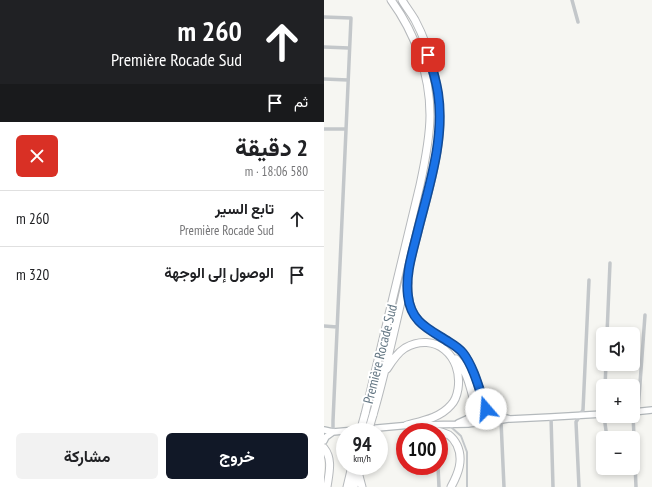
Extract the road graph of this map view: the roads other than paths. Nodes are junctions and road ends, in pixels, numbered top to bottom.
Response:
1 (391, 0) edge
2 (402, 0) edge
3 (572, 0) edge
4 (324, 17) edge
5 (578, 22) dead end
6 (324, 47) edge
7 (349, 48) junction
8 (324, 79) edge
9 (348, 80) junction
10 (324, 129) edge
11 (346, 129) junction
12 (610, 263) dead end
13 (409, 266) junction
14 (589, 280) dead end
15 (645, 315) dead end
16 (324, 326) edge
17 (337, 327) junction
18 (607, 327) edge
19 (451, 355) junction
20 (638, 379) edge
21 (379, 394) junction
22 (488, 410) junction
23 (652, 410) edge
24 (640, 411) edge
25 (478, 414) junction
26 (369, 415) junction
27 (596, 415) edge
28 (580, 416) junction
29 (551, 417) junction
30 (510, 419) junction
31 (501, 421) junction
32 (484, 422) junction
33 (365, 423) edge
34 (369, 423) edge
35 (415, 423) edge
36 (635, 423) edge
37 (448, 424) edge
38 (451, 424) junction
39 (396, 426) edge
40 (324, 430) edge
41 (333, 432) junction
42 (448, 435) edge
43 (325, 439) edge
44 (324, 448) edge
45 (352, 475) edge
46 (355, 475) edge
47 (358, 475) edge
48 (438, 475) edge
49 (327, 487) edge
50 (347, 487) edge
51 (354, 487) edge
52 (362, 487) edge
53 (439, 487) edge
54 (451, 487) edge
55 (467, 487) edge
56 (504, 487) edge
57 (553, 487) edge
58 (580, 487) edge
59 (636, 487) edge

1 - 26 highway, Première Rocade Sud
2 - 13 highway, Première Rocade Sud
3 - 5 street
4 - 7 street
6 - 7 street
7 - 9 street
8 - 9 street
9 - 11 street
10 - 11 street
11 - 17 street
12 - 18 street
13 - 21 highway, Première Rocade Sud
13 - 22 highway
14 - 28 street
15 - 20 street
16 - 17 street
17 - 41 street
19 - 21 highway
19 - 25 highway
19 - 35 highway
21 - 26 highway, Première Rocade Sud
22 - 25 main road
22 - 30 main road
22 - 32 main road
23 - 24 main road
25 - 32 main road
25 - 38 main road
26 - 33 highway, Première Rocade Sud, bridge
26 - 34 highway, Première Rocade Sud, bridge
27 - 28 main road
28 - 29 main road
28 - 58 street
29 - 30 main road
29 - 57 street
30 - 31 main road
31 - 32 main road
31 - 56 street
32 - 38 main road
36 - 59 street
37 - 38 main road
38 - 55 lane
39 - 41 main road
40 - 41 main road
40 - 43 main road
41 - 43 main road
42 - 54 highway
44 - 49 highway
45 - 50 highway
46 - 51 highway
47 - 52 highway
48 - 53 street

